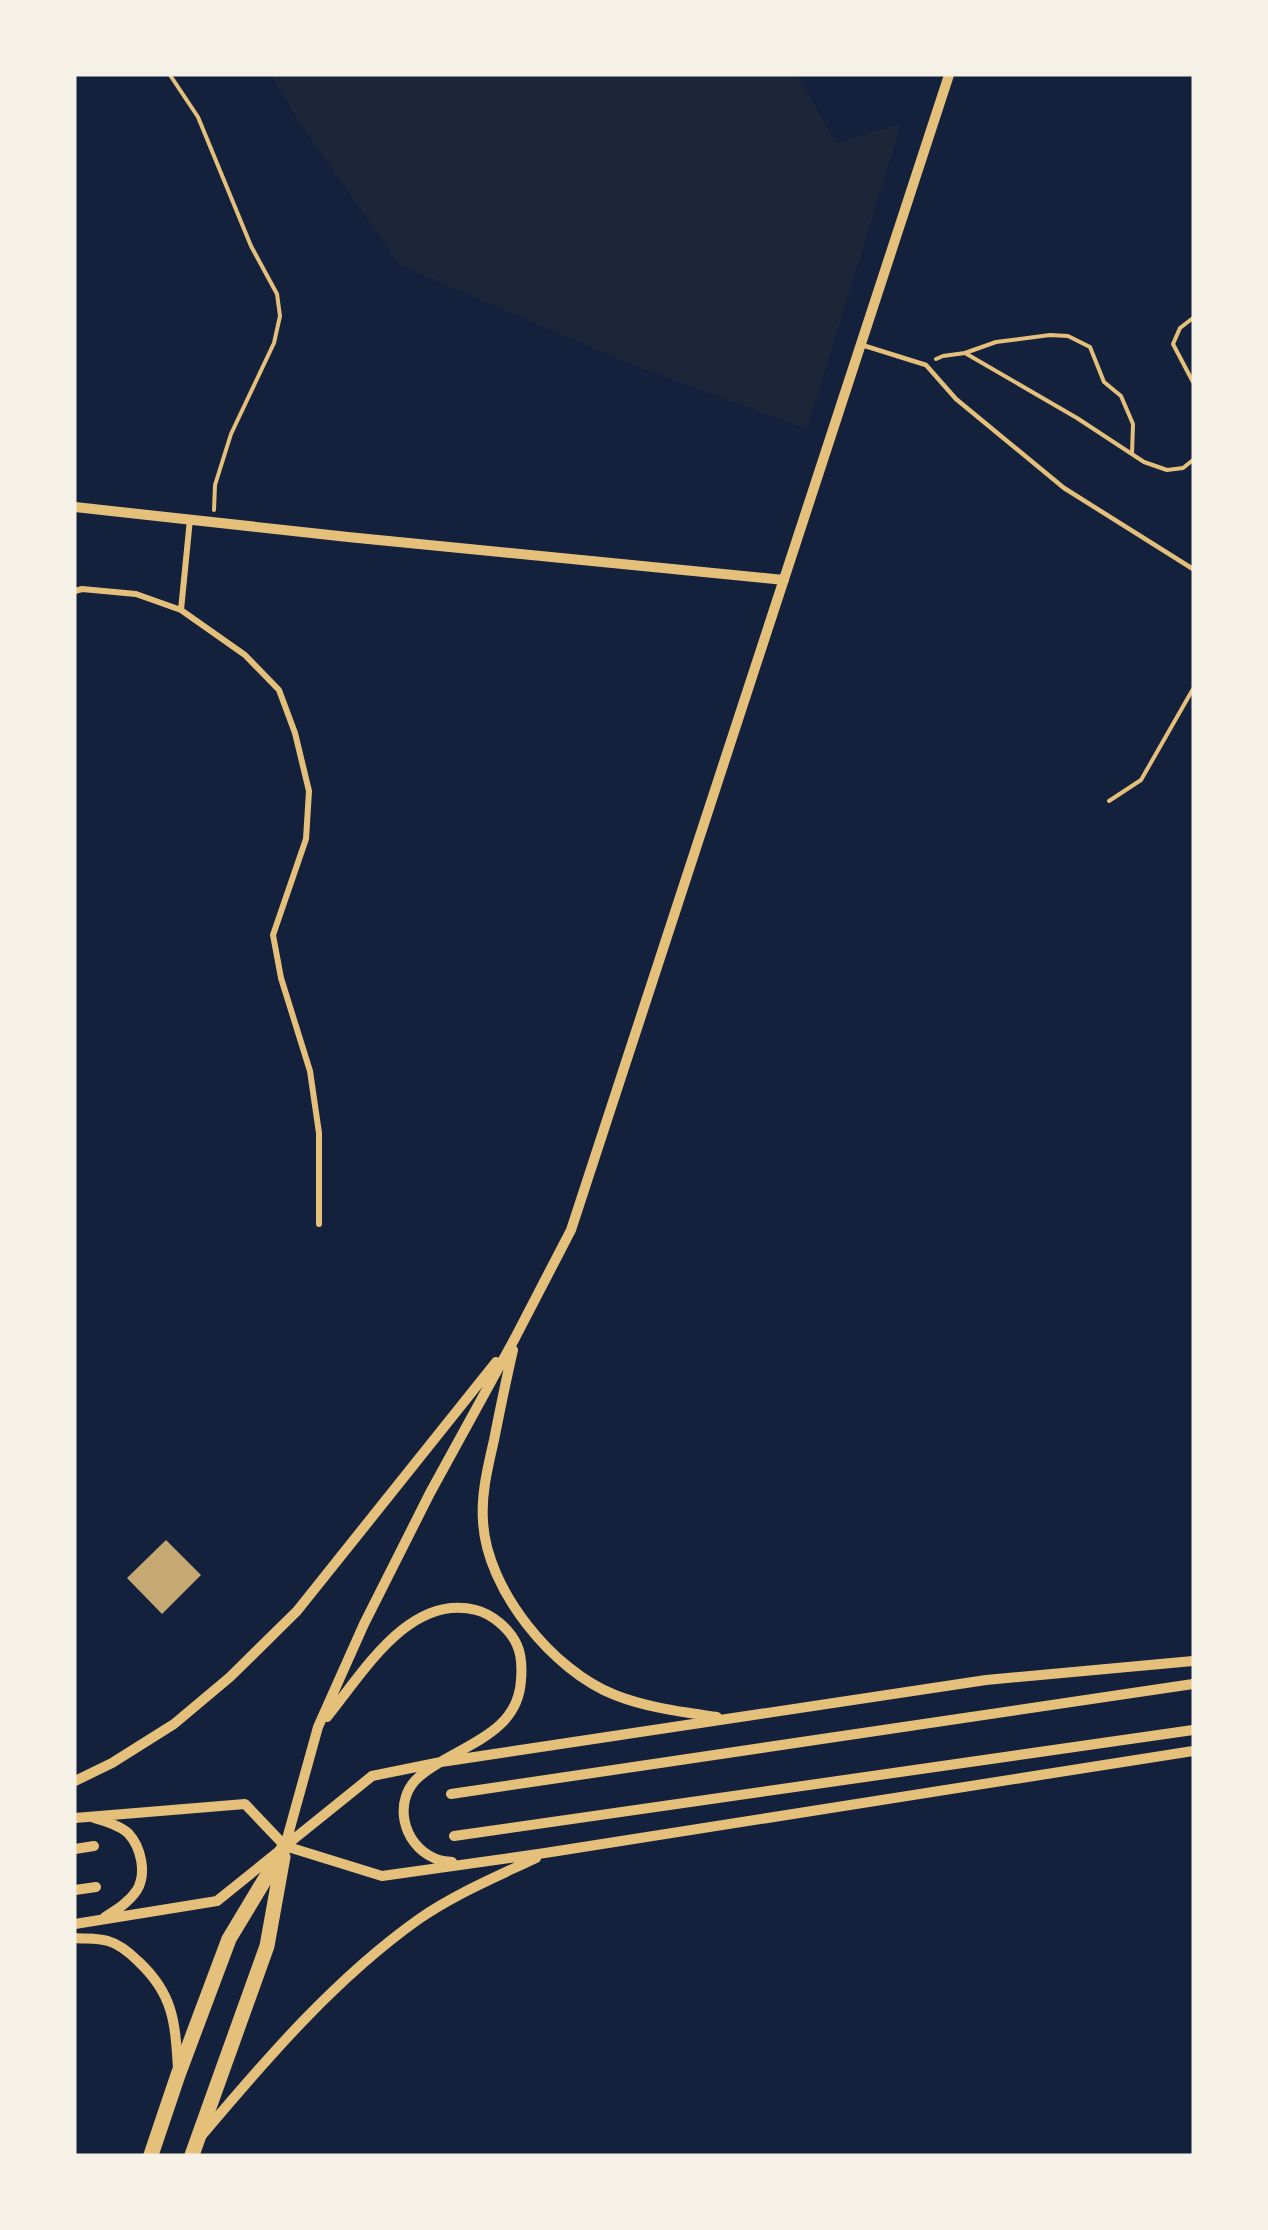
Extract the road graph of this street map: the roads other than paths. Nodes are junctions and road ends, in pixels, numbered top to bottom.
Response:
1 (949, 75) edge
2 (862, 345) junction
3 (75, 507) edge
4 (190, 519) junction
5 (1193, 569) edge
6 (784, 580) junction
7 (75, 591) edge
8 (181, 610) junction
9 (319, 1224) dead end
10 (515, 1338) junction
11 (1193, 1661) edge
12 (1193, 1684) edge
13 (729, 1719) junction
14 (318, 1727) junction
15 (1193, 1730) edge
16 (1193, 1751) edge
17 (441, 1762) junction
18 (75, 1781) edge
19 (451, 1794) dead end
20 (81, 1817) edge
21 (454, 1836) dead end
22 (94, 1846) dead end
23 (285, 1846) junction
24 (75, 1849) edge
25 (546, 1853) junction
26 (461, 1864) junction
27 (96, 1887) dead end
28 (75, 1890) edge
29 (100, 1920) junction
30 (75, 1924) edge
31 (75, 1938) edge
32 (178, 2075) junction
33 (194, 2148) edge
34 (150, 2155) edge

1 - 2 street
2 - 5 lane
2 - 6 street
3 - 4 street
4 - 6 street
4 - 8 street
6 - 10 street
7 - 8 street
8 - 9 street
10 - 13 street
10 - 14 street
10 - 18 street
11 - 13 street
12 - 19 street
13 - 17 street
14 - 17 street
14 - 23 street
15 - 21 street
16 - 25 street
17 - 23 street
17 - 26 street
20 - 23 street
20 - 29 street
22 - 24 street
23 - 26 street
23 - 29 street
23 - 32 main road
23 - 33 main road
25 - 26 street
25 - 33 street
27 - 28 street
29 - 30 street
31 - 32 street
32 - 34 main road

